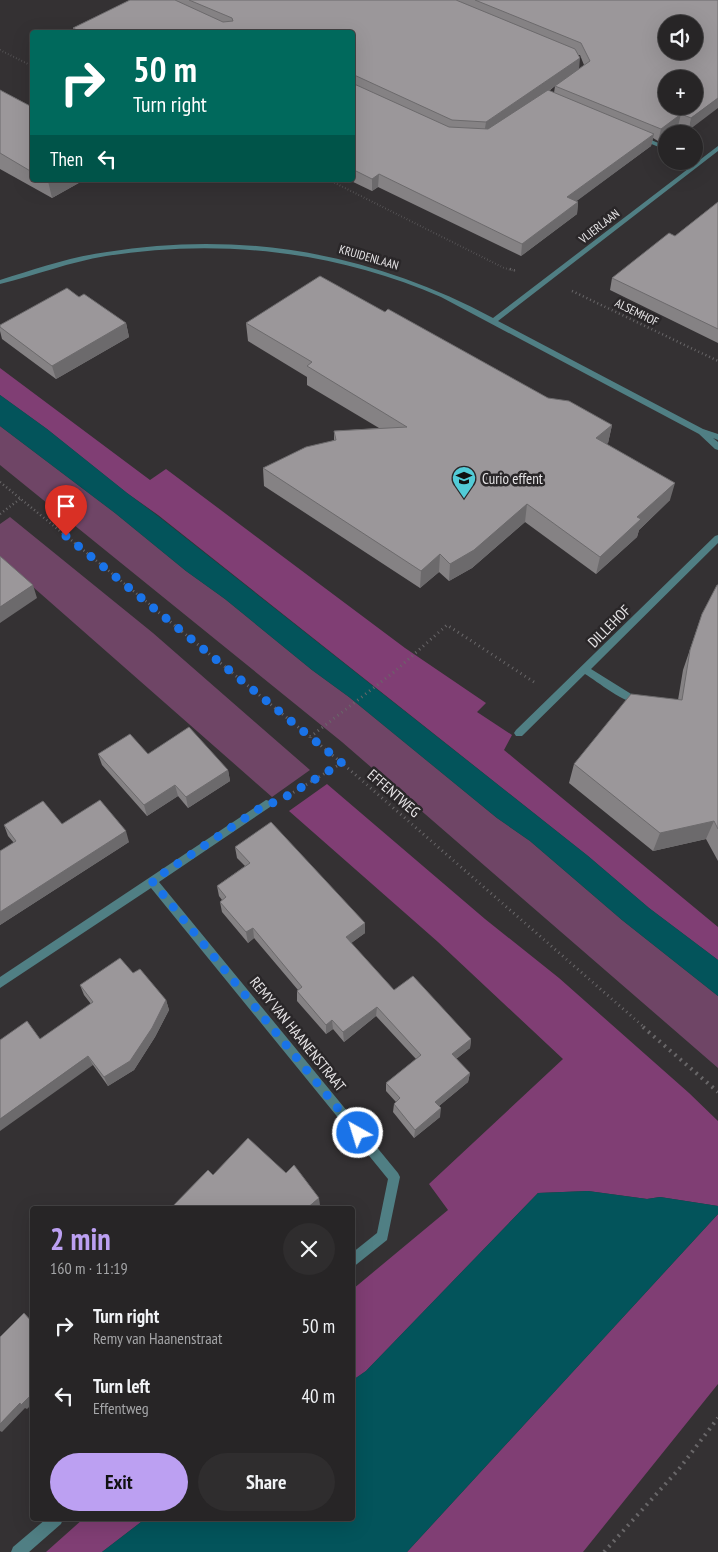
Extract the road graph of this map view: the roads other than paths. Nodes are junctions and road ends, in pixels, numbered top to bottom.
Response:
1 (632, 134) edge
2 (658, 145) edge
3 (718, 148) edge
4 (703, 157) edge
5 (686, 170) edge
6 (0, 282) edge
7 (493, 321) junction
8 (700, 431) junction
9 (718, 437) edge
10 (718, 447) edge
11 (718, 538) edge
12 (585, 670) junction
13 (652, 703) edge
14 (519, 733) dead end
15 (266, 804) road end
16 (152, 881) junction
17 (0, 983) edge
18 (355, 1259) edge
19 (54, 1521) edge
20 (18, 1552) edge

1 - 2 street
3 - 4 street, VLIERLAAN
5 - 7 street, VLIERLAAN
6 - 7 street, KRUIDENLAAN
7 - 8 street, KRUIDENLAAN
8 - 9 street, KRUIDENLAAN
8 - 10 street, KRUIDENLAAN
11 - 12 street, DILLEHOF
12 - 13 street
12 - 14 street, DILLEHOF
15 - 16 street
16 - 17 street
16 - 18 street, REMY VAN HAANENSTRAAT
19 - 20 street

